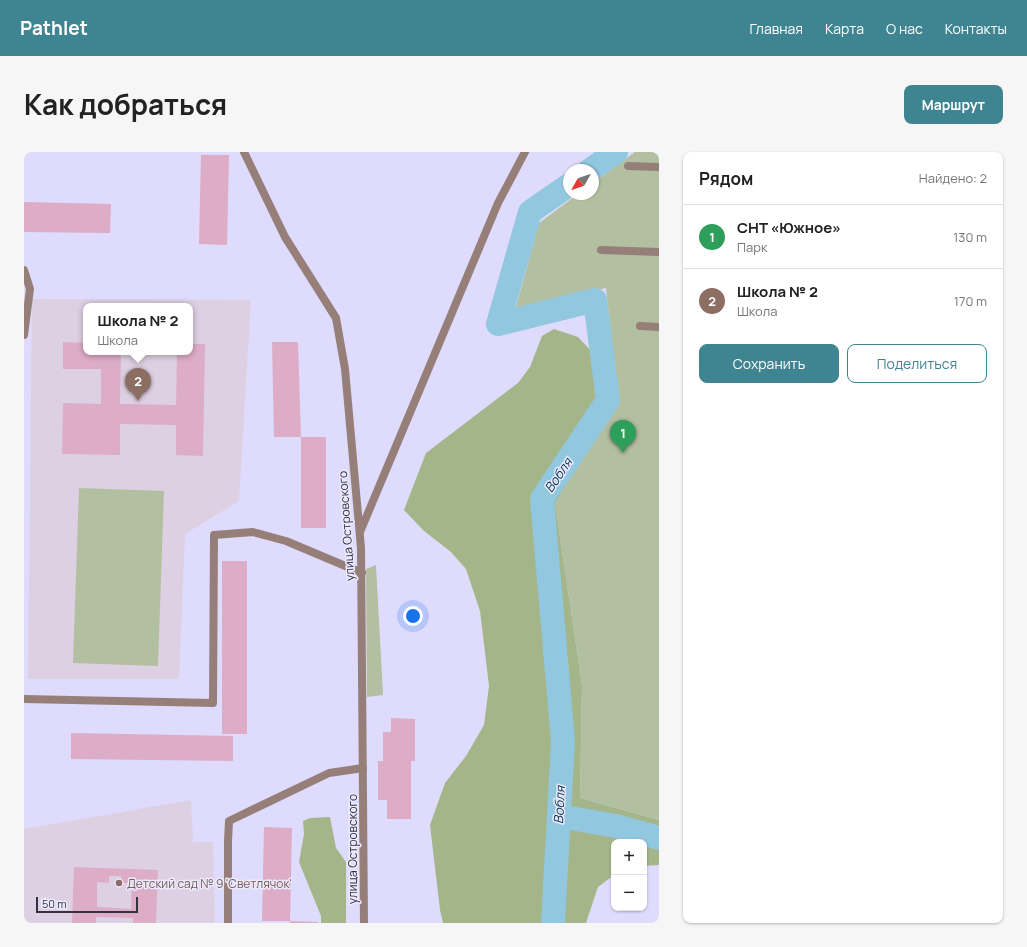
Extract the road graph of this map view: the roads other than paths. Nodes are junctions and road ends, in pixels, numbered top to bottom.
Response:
1 (244, 152) edge
2 (524, 152) edge
3 (628, 166) dead end
4 (659, 167) edge
5 (601, 250) dead end
6 (659, 252) edge
7 (24, 270) edge
8 (640, 326) dead end
9 (659, 327) edge
10 (24, 335) edge
11 (360, 532) junction
12 (362, 573) junction
13 (24, 699) edge
14 (363, 768) junction
15 (228, 923) edge
16 (364, 923) edge

1 - 11 street, улица Островского
2 - 11 street
3 - 4 street
5 - 6 street
7 - 10 street
8 - 9 street
11 - 12 street, улица Островского
12 - 13 street
12 - 14 street, улица Островского
14 - 15 street
14 - 16 street, улица Островского

